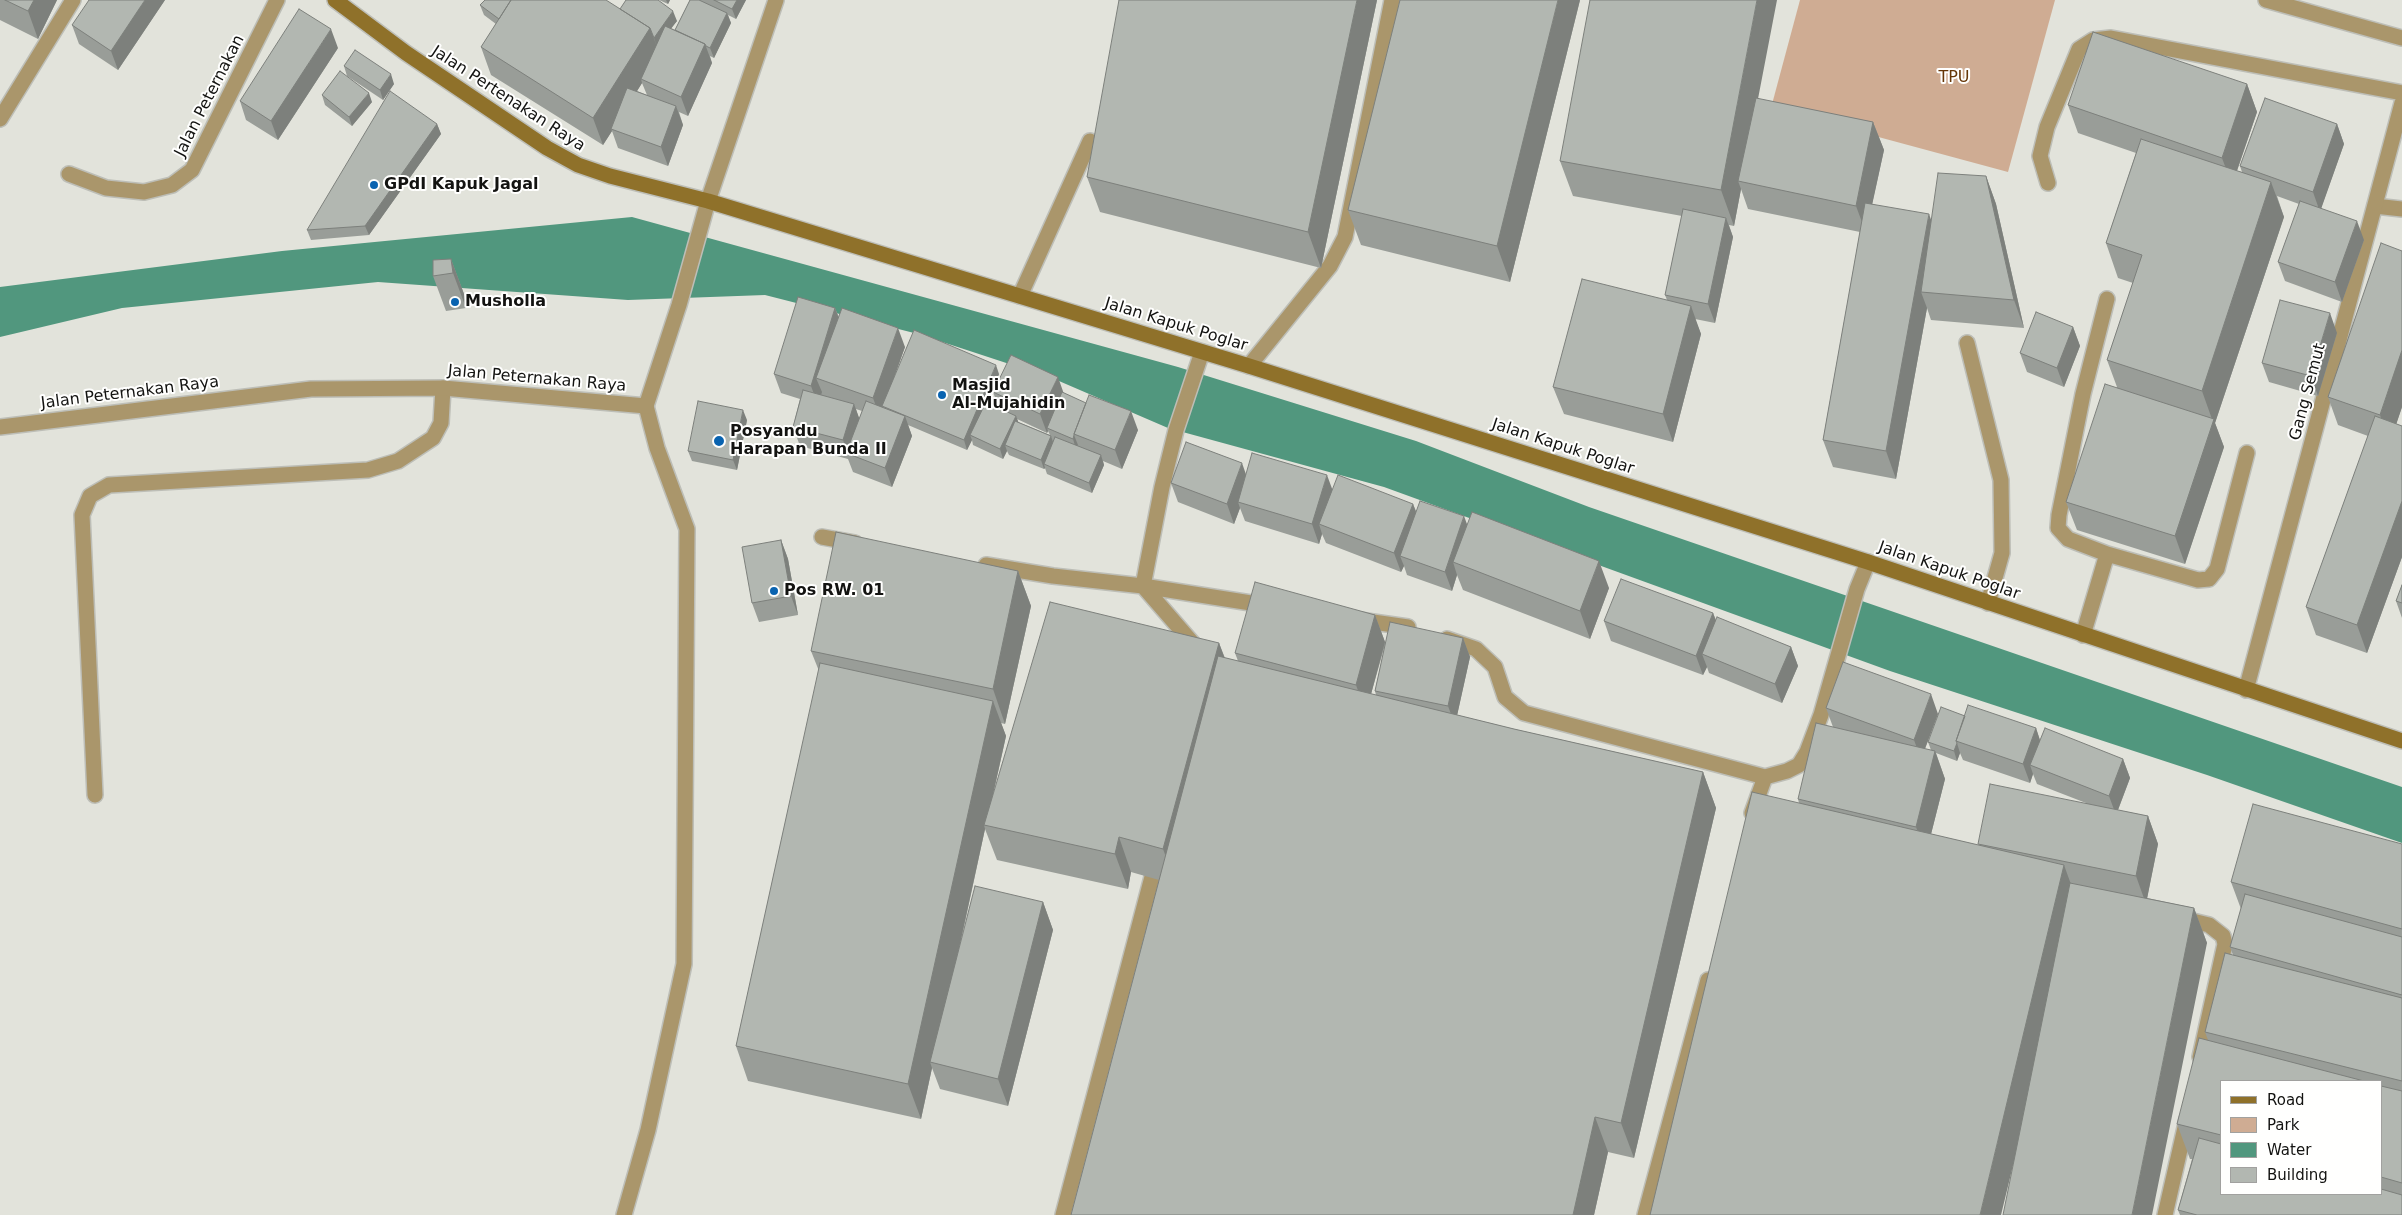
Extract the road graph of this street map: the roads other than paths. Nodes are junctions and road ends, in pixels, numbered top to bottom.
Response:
1 (73, 0) edge
2 (277, 0) edge
3 (335, 0) edge
4 (776, 0) edge
5 (1392, 0) edge
6 (2266, 0) edge
7 (2402, 38) edge
8 (2402, 93) edge
9 (2402, 103) edge
10 (0, 119) edge
11 (1090, 141) dead end
12 (69, 174) dead end
13 (2048, 183) dead end
14 (708, 201) junction
15 (2375, 206) junction
16 (2402, 209) edge
17 (1020, 296) junction
18 (2107, 299) dead end
19 (1968, 343) dead end
20 (1202, 352) junction
21 (1249, 366) junction
22 (443, 388) junction
23 (646, 406) junction
24 (0, 427) edge
25 (2247, 453) dead end
26 (822, 537) dead end
27 (870, 546) edge
28 (2107, 554) junction
29 (1868, 562) junction
30 (976, 563) edge
31 (1144, 586) junction
32 (1988, 602) junction
33 (1280, 607) edge
34 (1349, 618) edge
35 (2083, 635) junction
36 (1199, 670) edge
37 (2246, 690) junction
38 (2402, 741) edge
39 (1765, 777) junction
40 (95, 795) dead end
41 (1752, 826) edge
42 (1152, 877) edge
43 (2162, 914) edge
44 (1711, 965) edge
45 (2198, 1069) edge
46 (2189, 1108) edge
47 (624, 1215) edge
48 (1063, 1215) edge
49 (1645, 1215) edge
50 (2165, 1215) edge

1 - 10 street
2 - 12 street, Jalan Peternakan
3 - 14 street, Jalan Pertenakan Raya
4 - 14 street, Jalan Peternakan Raya
5 - 21 street
6 - 7 street
8 - 13 street
9 - 15 street, Gang Semut
11 - 17 street
14 - 17 street, Jalan Kapuk Poglar
14 - 23 street, Jalan Peternakan Raya
15 - 16 street
15 - 37 street, Gang Semut
17 - 20 street, Jalan Kapuk Poglar
18 - 28 street
19 - 32 street
20 - 21 street, Jalan Kapuk Poglar
20 - 31 street
21 - 29 street, Jalan Kapuk Poglar
22 - 23 street, Jalan Peternakan Raya
22 - 24 street, Jalan Peternakan Raya
22 - 40 street
23 - 47 street
25 - 28 street
26 - 27 street
28 - 35 street
29 - 32 street, Jalan Kapuk Poglar
29 - 39 street
30 - 31 street
31 - 33 street
31 - 36 street
32 - 35 street, Jalan Kapuk Poglar
34 - 39 street
35 - 37 street, Jalan Kapuk Poglar
37 - 38 street, Jalan Kapuk Poglar
39 - 41 street
42 - 48 street
43 - 45 street
44 - 49 street
46 - 50 street

